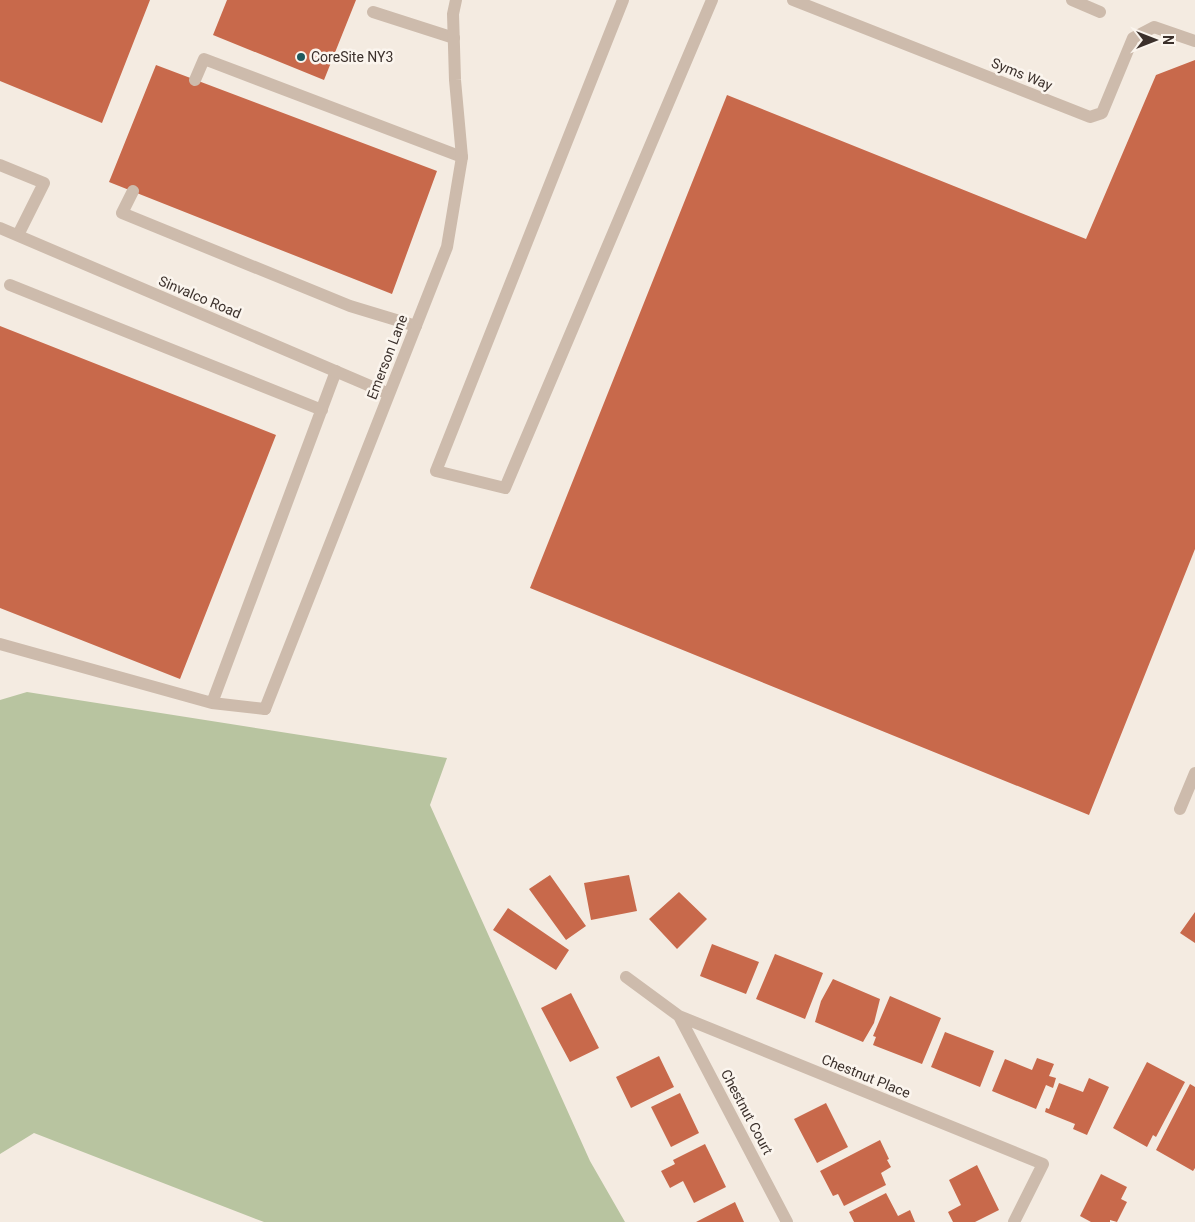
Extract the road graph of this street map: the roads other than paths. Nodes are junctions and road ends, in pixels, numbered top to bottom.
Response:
1 (456, 0) edge
2 (623, 0) edge
3 (712, 0) edge
4 (793, 0) edge
5 (1072, 0) edge
6 (373, 12) dead end
7 (1100, 12) dead end
8 (454, 38) junction
9 (1195, 42) edge
10 (195, 80) dead end
11 (462, 157) junction
12 (0, 165) edge
13 (133, 192) dead end
14 (0, 228) edge
15 (18, 235) junction
16 (10, 285) dead end
17 (416, 326) junction
18 (336, 371) junction
19 (389, 394) junction
20 (322, 410) junction
21 (0, 644) edge
22 (212, 704) junction
23 (1195, 773) edge
24 (1180, 809) dead end
25 (626, 977) dead end
26 (679, 1016) junction
27 (787, 1222) edge
28 (1014, 1222) edge

1 - 8 street, Emerson Lane
2 - 3 street
4 - 9 street, Syms Way
5 - 7 street
6 - 8 street
8 - 11 street, Emerson Lane
10 - 11 street
11 - 17 street, Emerson Lane
12 - 15 street
13 - 17 street
14 - 15 street, Sinvalco Road
15 - 18 street, Sinvalco Road
16 - 20 street
17 - 19 street, Emerson Lane
18 - 19 street, Sinvalco Road
18 - 20 street
19 - 22 street, Emerson Lane
20 - 22 street
21 - 22 street
23 - 24 street
25 - 26 street, Chestnut Place
26 - 27 street, Chestnut Court
26 - 28 street, Chestnut Place

